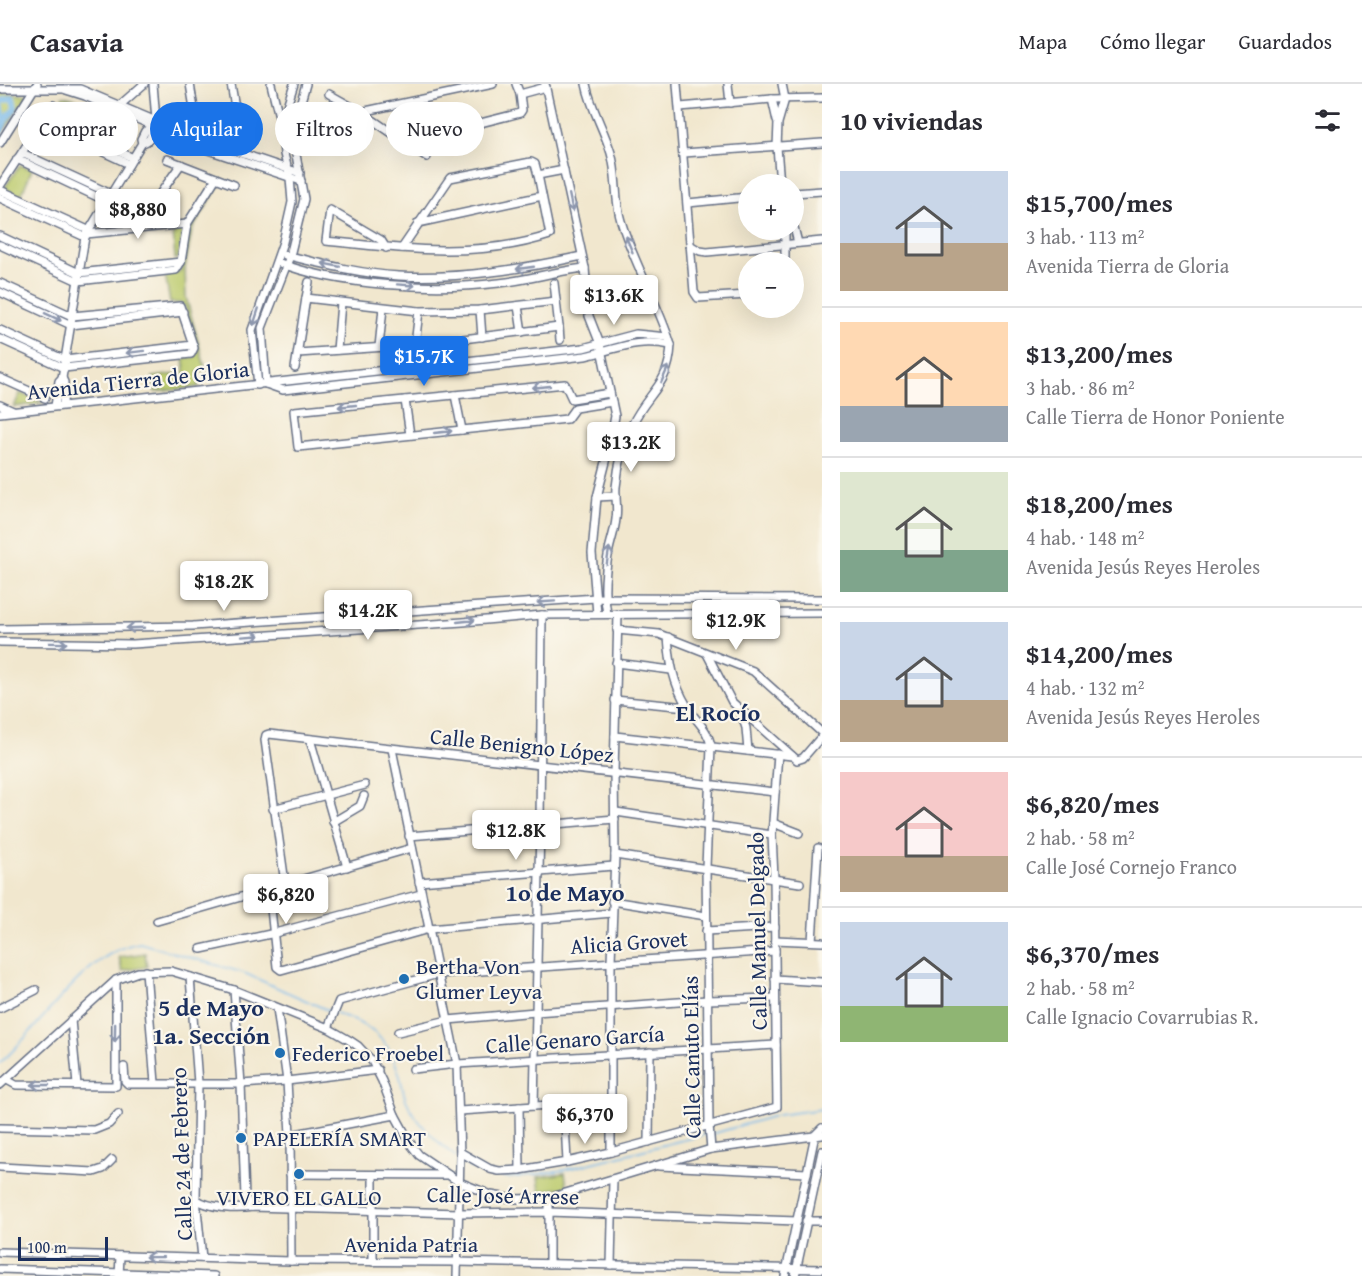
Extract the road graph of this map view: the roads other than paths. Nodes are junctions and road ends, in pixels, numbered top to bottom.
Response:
1 (144, 84) edge
2 (153, 84) edge
3 (190, 84) edge
4 (231, 84) edge
5 (271, 84) edge
6 (294, 84) edge
7 (306, 84) edge
8 (493, 84) edge
9 (516, 84) edge
10 (586, 84) edge
11 (677, 84) edge
12 (728, 84) edge
13 (782, 84) edge
14 (36, 86) edge
15 (546, 86) edge
16 (0, 89) edge
17 (84, 90) edge
18 (329, 94) dead end
19 (520, 94) junction
20 (822, 98) edge
21 (772, 99) junction
22 (785, 99) junction
23 (113, 102) edge
24 (123, 102) edge
25 (155, 102) edge
26 (193, 102) edge
27 (234, 102) edge
28 (275, 102) edge
29 (288, 102) edge
30 (343, 102) edge
31 (730, 103) junction
32 (680, 107) junction
33 (374, 109) edge
34 (484, 122) edge
35 (150, 123) edge
36 (778, 123) junction
37 (150, 138) edge
38 (0, 143) edge
39 (822, 143) edge
40 (777, 147) junction
41 (684, 153) junction
42 (20, 156) joint
43 (120, 156) edge
44 (228, 156) edge
45 (248, 156) edge
46 (284, 156) edge
47 (167, 159) dead end
48 (131, 161) junction
49 (181, 165) junction
50 (564, 170) junction
51 (289, 174) junction
52 (779, 174) edge
53 (538, 175) junction
54 (301, 177) junction
55 (216, 178) junction
56 (234, 185) dead end
57 (0, 188) edge
58 (822, 191) edge
59 (804, 192) edge
60 (542, 196) junction
61 (109, 197) junction
62 (0, 198) edge
63 (738, 198) edge
64 (688, 203) junction
65 (187, 224) junction
66 (418, 224) junction
67 (136, 228) junction
68 (86, 234) junction
69 (0, 237) edge
70 (785, 240) edge
71 (797, 240) edge
72 (822, 241) edge
73 (798, 243) junction
74 (785, 244) junction
75 (0, 245) edge
76 (690, 245) junction
77 (386, 248) junction
78 (402, 248) junction
79 (785, 252) edge
80 (279, 254) junction
81 (290, 256) junction
82 (582, 256) junction
83 (181, 262) junction
84 (277, 262) junction
85 (286, 266) junction
86 (585, 268) junction
87 (79, 277) junction
88 (309, 282) dead end
89 (0, 283) edge
90 (554, 283) dead end
91 (0, 292) edge
92 (738, 296) edge
93 (306, 298) junction
94 (556, 301) junction
95 (341, 303) junction
96 (519, 306) junction
97 (383, 308) junction
98 (182, 309) junction
99 (480, 310) junction
100 (419, 311) junction
101 (72, 316) junction
102 (71, 325) junction
103 (559, 327) junction
104 (0, 330) edge
105 (522, 332) junction
106 (482, 337) junction
107 (668, 337) junction
108 (0, 339) edge
109 (560, 340) dead end
110 (437, 342) junction
111 (426, 343) junction
112 (600, 344) junction
113 (194, 345) junction
114 (415, 345) junction
115 (671, 345) junction
116 (379, 347) junction
117 (337, 350) junction
118 (602, 352) junction
119 (298, 353) junction
120 (64, 364) junction
121 (440, 365) junction
122 (428, 366) junction
123 (295, 368) dead end
124 (0, 378) edge
125 (266, 384) junction
126 (258, 385) junction
127 (610, 393) junction
128 (455, 395) junction
129 (45, 398) dead end
130 (405, 400) junction
131 (612, 402) junction
132 (0, 405) edge
133 (59, 406) junction
134 (13, 411) junction
135 (0, 413) edge
136 (462, 430) junction
137 (410, 435) junction
138 (616, 496) junction
139 (597, 497) junction
140 (600, 599) junction
141 (822, 599) edge
142 (822, 613) edge
143 (597, 614) junction
144 (607, 614) junction
145 (618, 614) junction
146 (542, 615) junction
147 (193, 626) junction
148 (0, 629) edge
149 (617, 630) junction
150 (668, 637) junction
151 (193, 640) junction
152 (0, 642) edge
153 (707, 654) junction
154 (616, 663) junction
155 (671, 670) junction
156 (615, 700) junction
157 (687, 707) junction
158 (740, 710) junction
159 (822, 734) edge
160 (615, 736) junction
161 (309, 740) junction
162 (711, 747) junction
163 (392, 749) junction
164 (748, 751) junction
165 (778, 754) junction
166 (792, 756) junction
167 (541, 765) junction
168 (614, 773) junction
169 (708, 783) junction
170 (365, 785) dead end
171 (775, 792) junction
172 (325, 796) junction
173 (364, 796) dead end
174 (273, 809) junction
175 (615, 815) junction
176 (333, 822) junction
177 (773, 823) junction
178 (540, 825) junction
179 (707, 825) junction
180 (798, 833) dead end
181 (772, 835) junction
182 (409, 836) junction
183 (412, 848) junction
184 (819, 848) dead end
185 (615, 855) junction
186 (614, 866) junction
187 (347, 867) junction
188 (706, 867) junction
189 (539, 872) junction
190 (774, 878) junction
191 (419, 882) junction
192 (285, 883) junction
193 (800, 883) dead end
194 (819, 886) edge
195 (269, 889) junction
196 (422, 894) junction
197 (612, 901) junction
198 (612, 913) junction
199 (706, 916) junction
200 (537, 920) junction
201 (157, 921) dead end
202 (775, 927) junction
203 (429, 929) junction
204 (706, 931) junction
205 (275, 933) junction
206 (775, 940) junction
207 (812, 941) junction
208 (822, 942) edge
209 (201, 949) dead end
210 (775, 951) junction
211 (706, 955) junction
212 (611, 961) junction
213 (536, 966) junction
214 (146, 971) junction
215 (438, 974) junction
216 (190, 977) junction
217 (775, 979) junction
218 (116, 980) junction
219 (822, 982) edge
220 (36, 990) dead end
221 (234, 990) junction
222 (776, 998) junction
223 (707, 1000) junction
224 (610, 1007) junction
225 (0, 1008) edge
226 (277, 1008) junction
227 (535, 1012) junction
228 (71, 1020) junction
229 (448, 1020) junction
230 (329, 1025) junction
231 (398, 1032) dead end
232 (776, 1045) junction
233 (709, 1048) junction
234 (650, 1052) junction
235 (610, 1054) junction
236 (534, 1059) junction
237 (457, 1064) junction
238 (124, 1067) dead end
239 (413, 1069) dead end
240 (378, 1070) junction
241 (4, 1080) edge
242 (287, 1081) junction
243 (155, 1083) junction
244 (198, 1083) junction
245 (240, 1084) junction
246 (0, 1085) edge
247 (77, 1085) junction
248 (610, 1101) junction
249 (564, 1104) junction
250 (534, 1106) junction
251 (519, 1107) junction
252 (459, 1111) junction
253 (118, 1114) dead end
254 (394, 1115) junction
255 (710, 1126) junction
256 (0, 1128) edge
257 (822, 1128) edge
258 (290, 1135) junction
259 (819, 1135) edge
260 (649, 1142) junction
261 (711, 1146) junction
262 (822, 1151) edge
263 (611, 1152) junction
264 (460, 1154) junction
265 (112, 1160) dead end
266 (567, 1162) junction
267 (654, 1166) junction
268 (0, 1167) edge
269 (520, 1170) junction
270 (807, 1173) junction
271 (819, 1173) edge
272 (290, 1174) junction
273 (373, 1175) junction
274 (448, 1175) junction
275 (459, 1179) junction
276 (613, 1179) junction
277 (196, 1198) junction
278 (245, 1198) junction
279 (549, 1198) junction
280 (209, 1206) junction
281 (238, 1207) junction
282 (252, 1207) junction
283 (291, 1209) junction
284 (374, 1211) junction
285 (549, 1212) junction
286 (459, 1213) junction
287 (611, 1215) junction
288 (197, 1216) junction
289 (797, 1221) junction
290 (806, 1221) junction
291 (822, 1221) edge
292 (0, 1252) edge
293 (120, 1256) junction
294 (202, 1258) junction
295 (291, 1261) junction
296 (374, 1262) junction
297 (457, 1262) junction
298 (549, 1264) junction
299 (611, 1265) junction
300 (822, 1269) edge
301 (1, 1271) edge
302 (786, 1272) edge
303 (795, 1272) edge
304 (54, 1273) edge
305 (104, 1274) edge
306 (119, 1274) edge
307 (205, 1276) edge
308 (214, 1276) edge
309 (457, 1276) edge

1 - 24 street
2 - 25 street
3 - 26 street
4 - 27 street
5 - 28 street
6 - 29 street
7 - 54 street
8 - 33 street
9 - 19 street
107 -> 10 street
11 - 32 street
12 - 31 street
13 - 22 street
14 - 16 street
14 - 17 street
14 - 38 street
15 - 19 street
15 - 50 street
17 - 23 street
17 - 35 street
18 - 30 street
19 - 34 street
20 - 22 street
21 - 22 street
21 - 31 street
21 - 36 street
22 - 36 street
31 - 32 street
32 - 41 street
36 - 40 street
37 - 48 street
39 - 40 street
40 - 41 street
40 - 52 street
41 - 64 street
42 - 57 street
42 - 61 street
43 - 48 street
44 - 51 street
45 - 51 street
46 - 51 street
47 - 49 street
48 - 61 street
49 - 55 street
49 - 67 street
50 - 53 street
50 -> 82 street
51 - 54 street
51 - 80 street
53 - 60 street
53 - 66 street
54 - 81 street
55 - 56 street
55 - 65 street
57 - 68 street
58 - 59 street
60 - 66 street
60 - 78 street
61 - 68 street
62 - 68 street
63 - 64 street
64 - 76 street
65 - 67 street
65 - 83 street
66 - 78 street
67 - 68 street
68 - 87 street
69 - 87 street
70 - 74 street
71 - 73 street
72 - 73 street
73 - 74 street
74 - 76 street
74 - 79 street
75 - 87 street
76 - 92 street
77 - 77 street
77 - 78 street
80 - 81 street
80 - 84 street
82 -> 81 street
81 - 85 street
82 - 86 street
83 - 87 street
83 - 87 street
84 - 85 street
84 -> 126 street
85 -> 86 street
85 - 125 street
86 - 112 street
87 - 101 street
88 - 93 street
89 - 101 street
90 - 94 street
91 -> 102 street
93 - 95 street
93 - 119 street
94 - 96 street
94 - 103 street
95 - 97 street
95 - 117 street
96 - 99 street
96 - 105 street
97 - 100 street
97 - 116 street
98 - 101 street
98 - 102 street
98 - 113 street
99 - 100 street
99 - 106 street
100 - 114 street
101 - 102 street
102 - 120 street
103 - 105 street
103 - 109 street
104 - 120 street
105 - 106 street
106 - 110 street
107 - 112 street, Avenida Tierra de Gloria
107 - 115 street
108 - 120 street
110 - 111 street
110 - 121 street
111 - 114 street
111 - 122 street
112 - 118 street
112 - 121 street, Avenida Tierra de Gloria
113 -> 120 street
113 - 120 street
114 - 116 street
115 - 118 street, Avenida Tierra de Gloria
138 -> 115 street
116 - 117 street
117 - 119 street
118 - 125 street, Avenida Tierra de Gloria
118 - 127 street
119 - 123 street
120 - 133 street
121 - 122 street, Avenida Tierra de Gloria
122 - 125 street, Avenida Tierra de Gloria
124 - 129 street
125 - 126 street, Avenida Tierra de Gloria
126 - 133 street, Avenida Tierra de Gloria
127 -> 128 street
127 - 131 street
128 - 130 street
128 - 136 street
130 - 137 street
130 -> 137 street
131 - 136 street
131 - 139 street
132 - 134 street
133 - 134 street, Avenida Tierra de Gloria
134 - 135 street, Avenida Tierra de Gloria
137 -> 136 street
138 - 139 street
140 -> 138 street
139 - 140 street
140 - 141 street
140 - 143 street
140 - 144 street
140 -> 147 street
142 - 145 street
143 - 144 street
143 - 146 street
144 - 145 street
145 - 149 street
151 -> 146 street
146 - 167 street
147 -> 148 street
147 - 151 street
149 - 150 street
149 - 154 street
150 - 153 street
150 - 155 street
152 -> 151 street
153 - 158 street
153 - 159 street
154 - 155 street
154 - 156 street
155 - 157 street
156 - 157 street
156 - 160 street
157 - 162 street
158 - 164 street
158 - 166 street
159 - 166 street
160 - 162 street
160 - 168 street
161 - 163 street, Calle Benigno López
161 - 172 street
161 - 174 street, Calle Benigno López
162 - 164 street
162 - 169 street, Calle Canuto Elías
163 - 167 street, Calle Benigno López
163 - 182 street
164 - 165 street
165 - 166 street
165 - 171 street, Calle Manuel Delgado
167 - 168 street, Calle Benigno López
167 - 178 street
168 - 169 street, Calle Benigno López
168 - 175 street
169 - 171 street, Calle Benigno López
169 - 179 street, Calle Canuto Elías
170 - 172 street
171 - 177 street, Calle Manuel Delgado
172 - 174 street
172 - 176 street
173 - 176 street
174 - 192 street
175 - 178 street
175 - 179 street
175 - 185 street
176 - 187 street
177 - 180 street
177 - 181 street, Calle Manuel Delgado
178 - 182 street
178 - 189 street
179 - 181 street
179 - 188 street, Calle Canuto Elías
181 - 190 street, Calle Manuel Delgado
182 - 183 street
183 - 187 street
183 - 191 street
184 - 194 street
185 - 186 street
185 - 188 street
186 - 189 street
186 - 197 street
187 - 192 street
188 - 190 street
188 - 199 street, Calle Canuto Elías
189 - 191 street
189 - 200 street
190 - 193 street
190 - 202 street, Calle Manuel Delgado
191 - 196 street
192 - 195 street
194 - 207 street
195 - 201 street
195 - 205 street
196 - 203 street
196 - 205 street
197 - 198 street
197 - 199 street
198 - 200 street
198 - 212 street
199 - 204 street, Calle Canuto Elías
200 - 203 street
200 - 213 street
202 - 204 street
202 - 206 street, Calle Manuel Delgado
203 - 205 street
203 - 215 street
204 - 211 street, Calle Canuto Elías
205 - 209 street
206 - 207 street
206 - 210 street, Calle Manuel Delgado
207 - 208 street
210 - 211 street, Alicia Grovet
210 - 217 street, Calle Manuel Delgado
211 - 212 street, Alicia Grovet
211 - 223 street, Calle Canuto Elías
212 - 213 street, Alicia Grovet
212 - 224 street
213 - 215 street, Alicia Grovet
213 - 227 street
214 - 216 street
214 - 218 street
214 - 243 street
215 - 229 street
215 - 230 street, Alicia Grovet
216 - 221 street
216 - 244 street, Calle 24 de Febrero
217 - 219 street
217 - 222 street, Calle Manuel Delgado
218 - 228 street
218 -> 247 street
220 - 225 street
221 - 226 street
221 - 245 street
222 - 223 street
222 - 232 street, Calle Manuel Delgado
223 - 224 street
223 - 233 street, Calle Canuto Elías
224 - 227 street
224 - 235 street
226 - 230 street
226 - 242 street
227 - 229 street
227 - 236 street
228 - 241 street
228 - 247 street
229 - 231 street
229 - 237 street
230 - 240 street
232 - 233 street, Calle Genaro García
232 - 255 street, Calle Manuel Delgado
233 - 234 street, Calle Genaro García
233 - 255 street, Calle Canuto Elías
234 - 235 street, Calle Genaro García
234 - 260 street
235 - 236 street, Calle Genaro García
235 - 248 street
236 - 237 street, Calle Genaro García
236 - 250 street
237 - 239 street, Calle Genaro García
237 - 252 street
238 - 243 street
240 - 242 street
240 - 254 street
241 - 246 street
247 -> 241 street
242 - 245 street
242 - 258 street
243 - 244 street
244 - 245 street
244 - 277 street, Calle 24 de Febrero
245 - 278 street
248 - 249 street
248 - 263 street
249 - 250 street
249 - 266 street
250 - 251 street
251 - 252 street
251 - 269 street
252 - 264 street
253 - 256 street
254 - 258 street
254 - 274 street
255 - 260 street
255 - 261 street, Calle Canuto Elías
257 - 259 street
258 - 272 street
259 - 261 street
259 - 270 street
260 - 263 street
261 - 267 street
262 - 271 street
263 - 266 street
264 - 269 street
264 - 275 street
265 - 268 street
266 - 269 street
267 - 270 street
267 - 276 street
270 - 289 street
271 - 290 street
272 - 273 street
272 - 283 street
273 - 274 street
273 - 284 street
274 - 275 street
275 - 279 street
275 - 286 street
276 - 279 street
276 - 287 street
277 - 280 street, Calle José Arrese
277 - 288 street, Calle 24 de Febrero
278 - 281 street
278 - 282 street
279 - 285 street
280 - 281 street, Calle José Arrese
280 - 288 street
281 - 282 street, Calle José Arrese
282 - 283 street, Calle José Arrese
283 - 284 street, Calle José Arrese
283 - 295 street
284 - 286 street, Calle José Arrese
284 - 296 street
285 - 286 street, Calle José Arrese
285 - 287 street, Calle José Arrese
285 - 298 street
286 - 297 street
287 - 289 street, Calle José Arrese
287 - 299 street
288 - 294 street, Calle 24 de Febrero
289 - 302 street
290 - 291 street
290 - 303 street
292 - 293 street, Avenida Patria
294 -> 293 street, Avenida Patria
293 - 306 street
294 - 295 street, Avenida Patria
295 - 296 street, Avenida Patria
296 - 297 street, Avenida Patria
297 - 298 street, Avenida Patria
297 - 309 street
298 - 299 street, Avenida Patria
299 - 302 street, Avenida Patria
300 - 303 street, Avenida Patria
301 - 304 street
302 - 303 street, Avenida Patria
304 - 305 street
305 - 306 street
306 - 307 street
307 - 308 street

